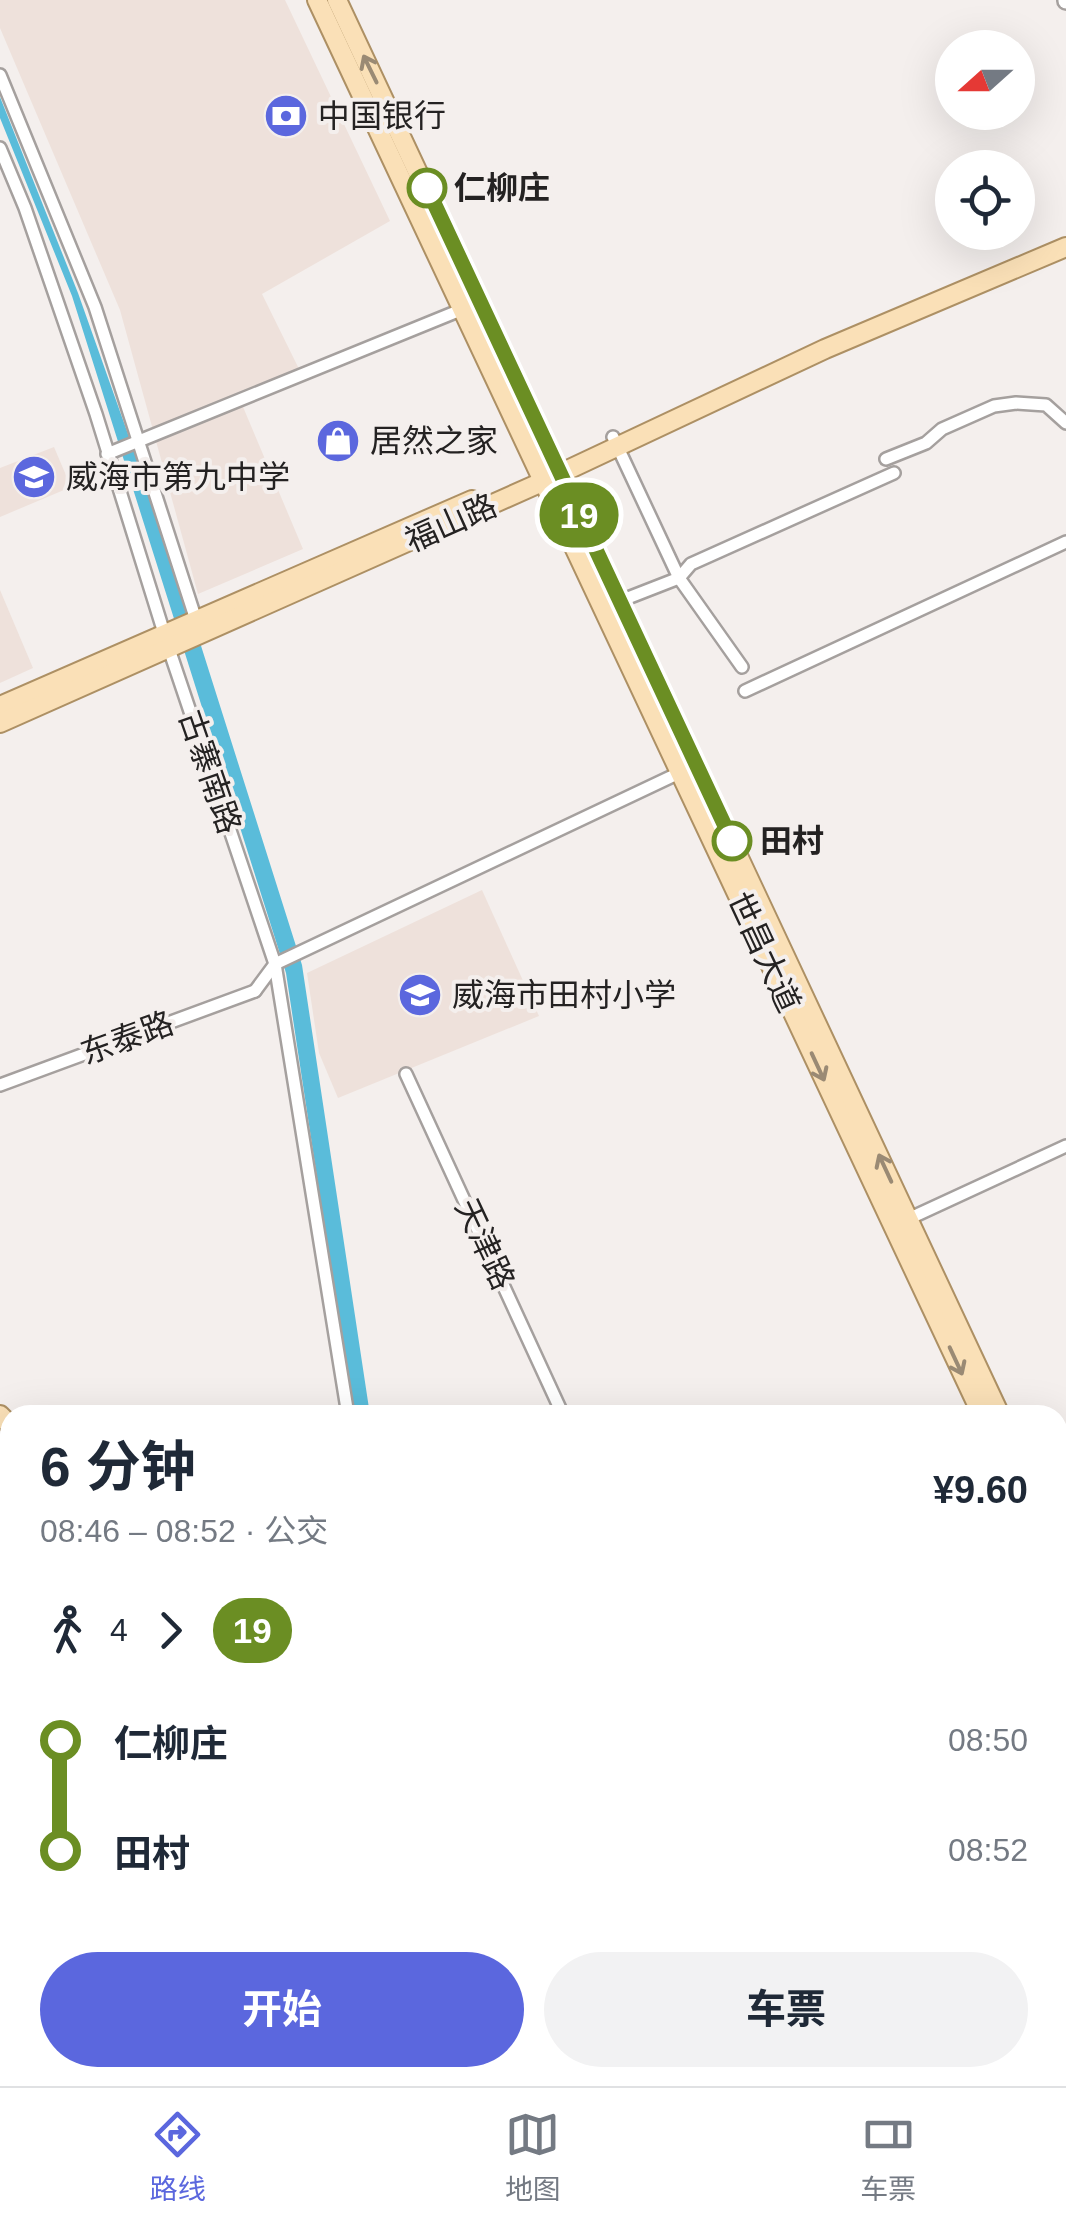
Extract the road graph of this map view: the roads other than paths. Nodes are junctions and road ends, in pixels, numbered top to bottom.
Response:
1 (317, 0) edge
2 (337, 0) edge
3 (0, 75) edge
4 (0, 148) edge
5 (1066, 237) edge
6 (1066, 247) edge
7 (463, 309) junction
8 (1066, 423) edge
9 (616, 442) junction
10 (135, 443) junction
11 (112, 452) junction
12 (886, 459) dead end
13 (548, 473) junction
14 (894, 473) dead end
15 (1066, 542) edge
16 (679, 578) junction
17 (620, 601) junction
18 (199, 627) junction
19 (170, 640) junction
20 (742, 667) dead end
21 (745, 691) dead end
22 (0, 706) edge
23 (0, 723) edge
24 (678, 773) junction
25 (278, 963) junction
26 (255, 991) junction
27 (282, 1009) junction
28 (406, 1074) dead end
29 (0, 1085) edge
30 (1066, 1146) edge
31 (901, 1222) junction
32 (346, 1405) edge
33 (558, 1405) edge
34 (978, 1405) edge
35 (995, 1405) edge

1 - 7 main road, 世昌大道
13 -> 2 main road, 世昌大道
3 - 10 street
4 - 11 street, 古寨南路
5 - 9 main road
6 - 9 main road
7 - 10 street
7 - 13 main road, 世昌大道
8 - 12 street
9 - 13 main road
9 - 16 street
10 - 11 street
10 - 18 street
11 - 19 street, 古寨南路
13 - 17 main road, 世昌大道
13 - 18 main road
13 - 24 main road, 世昌大道
14 - 16 street
15 - 21 street
16 - 17 street
16 - 20 street
31 -> 17 main road, 世昌大道
18 - 19 main road
19 - 22 main road
19 - 23 main road
19 - 25 street, 古寨南路
24 - 25 street
24 -> 31 main road, 世昌大道
25 - 26 street
25 - 27 street, 古寨南路
26 - 27 street
26 - 29 street, 东泰路
27 - 32 street, 古寨南路
28 - 33 street, 天津路
30 - 31 street
31 -> 34 main road, 世昌大道
31 - 35 main road, 世昌大道

